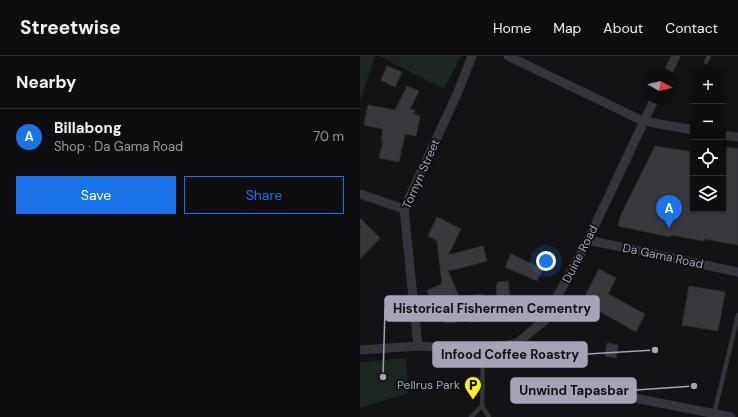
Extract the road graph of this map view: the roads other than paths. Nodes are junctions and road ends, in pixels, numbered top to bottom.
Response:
1 (472, 56) edge
2 (508, 56) edge
3 (676, 56) edge
4 (709, 56) edge
5 (706, 62) dead end
6 (670, 68) edge
7 (652, 104) edge
8 (643, 121) junction
9 (690, 129) edge
10 (726, 136) edge
11 (738, 138) edge
12 (360, 194) edge
13 (404, 209) junction
14 (588, 240) junction
15 (738, 272) edge
16 (738, 314) edge
17 (418, 346) junction
18 (360, 350) edge
19 (483, 350) junction
20 (573, 386) dead end
21 (482, 406) junction
22 (714, 414) junction
23 (471, 417) edge
24 (489, 417) edge
25 (731, 417) edge

1 - 13 street, Tornyn Street
2 - 8 street
3 - 6 street
4 - 5 lane
7 - 8 street, Duine Road
8 - 9 street
8 - 14 street, Duine Road
10 - 11 street
12 - 13 street
13 - 17 street, Tornyn Street
14 - 15 street, Da Gama Road
14 - 19 street, Duine Road
16 - 22 lane
17 - 18 street, Duine Road
17 - 19 street, Duine Road
19 - 21 lane
20 - 22 street
21 - 23 lane
21 - 24 lane
22 - 25 street

